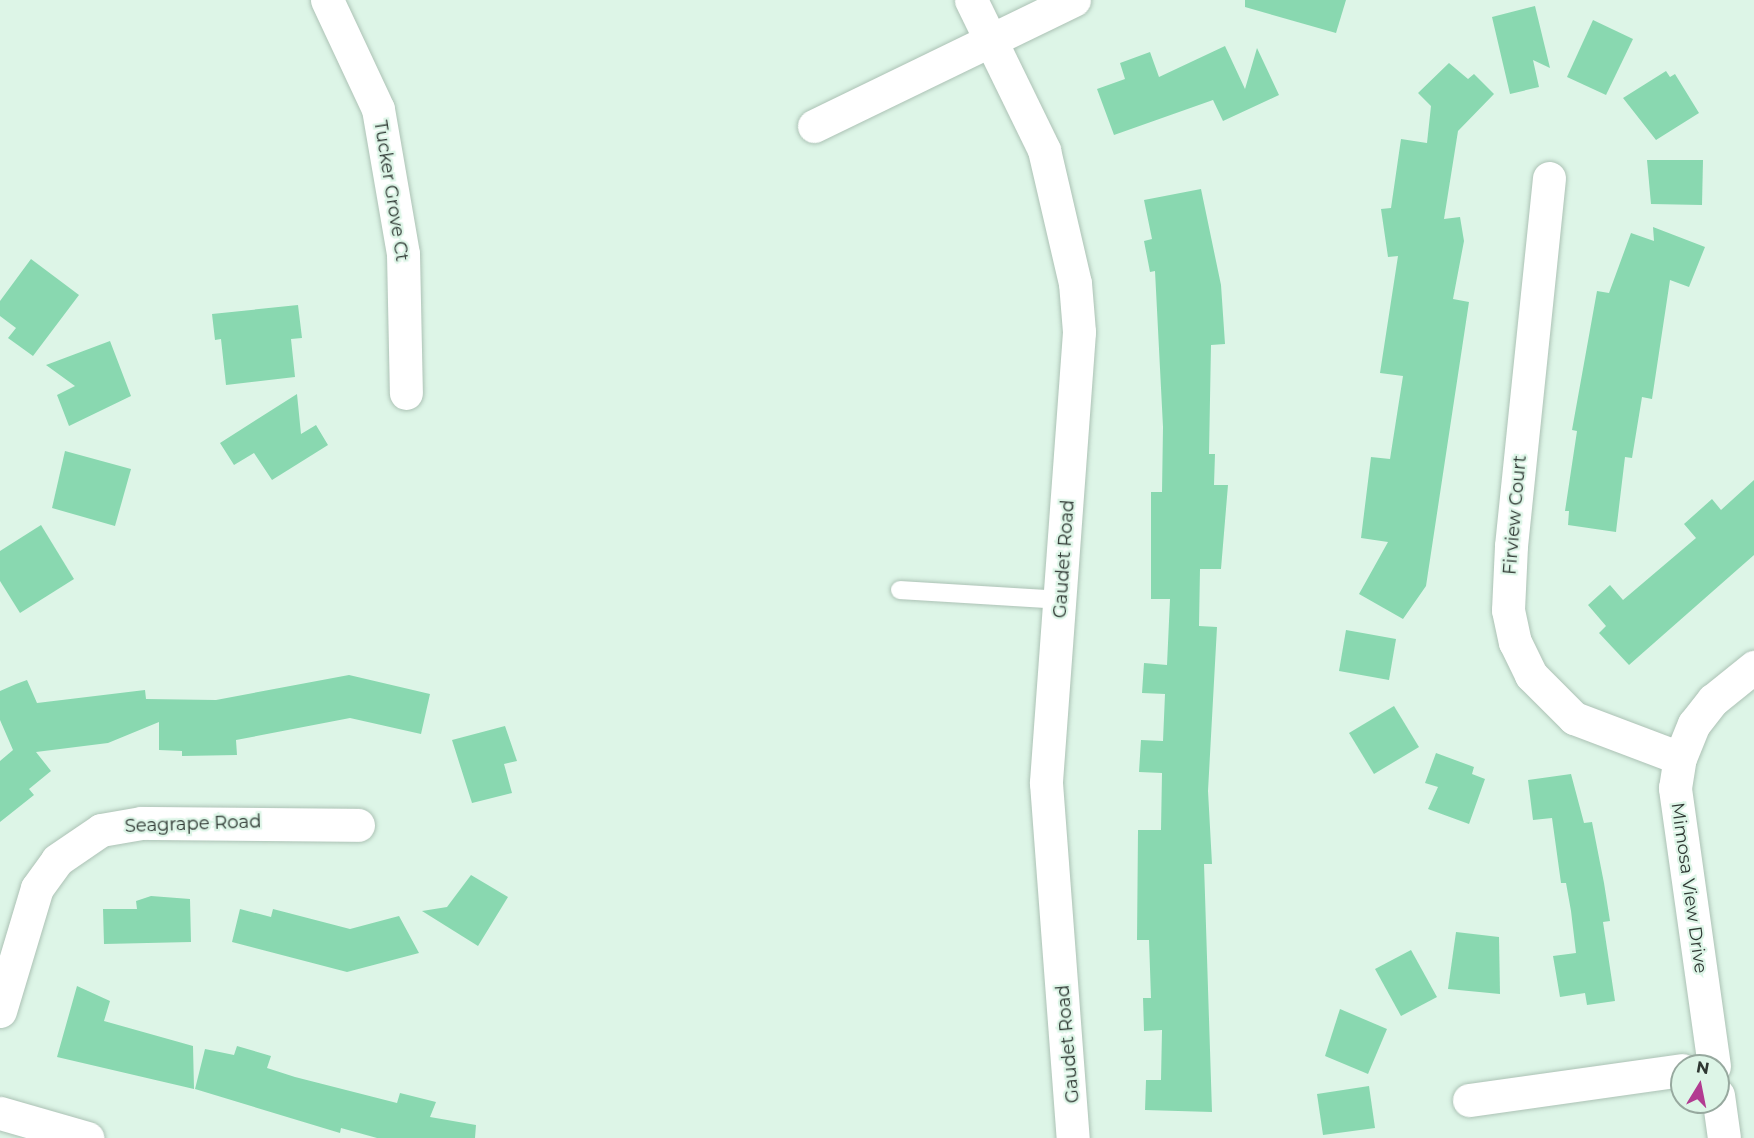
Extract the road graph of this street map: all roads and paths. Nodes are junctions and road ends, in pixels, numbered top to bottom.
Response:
1 (327, 0) edge
2 (971, 0) edge
3 (1074, 0) edge
4 (993, 40) junction
5 (814, 126) dead end
6 (1549, 178) dead end
7 (406, 393) dead end
8 (900, 590) dead end
9 (1062, 600) junction
10 (1754, 667) edge
11 (1680, 758) junction
12 (358, 825) dead end
13 (0, 1011) edge
14 (1712, 1054) edge
15 (1670, 1072) edge
16 (1469, 1100) dead end
17 (0, 1113) edge
18 (1721, 1114) edge
19 (87, 1138) edge
20 (1073, 1138) edge
21 (1724, 1138) edge

1 - 7 street, Tucker Grove Ct
2 - 4 street, Gaudet Road
3 - 4 street
4 - 5 street
4 - 9 street, Gaudet Road
6 - 11 street, Firview Court
8 - 9 lane
9 - 20 street, Gaudet Road
10 - 11 street, Mimosa View Drive
11 - 14 street, Mimosa View Drive
12 - 13 street, Seagrape Road
15 - 16 street
17 - 19 street
18 - 21 street

